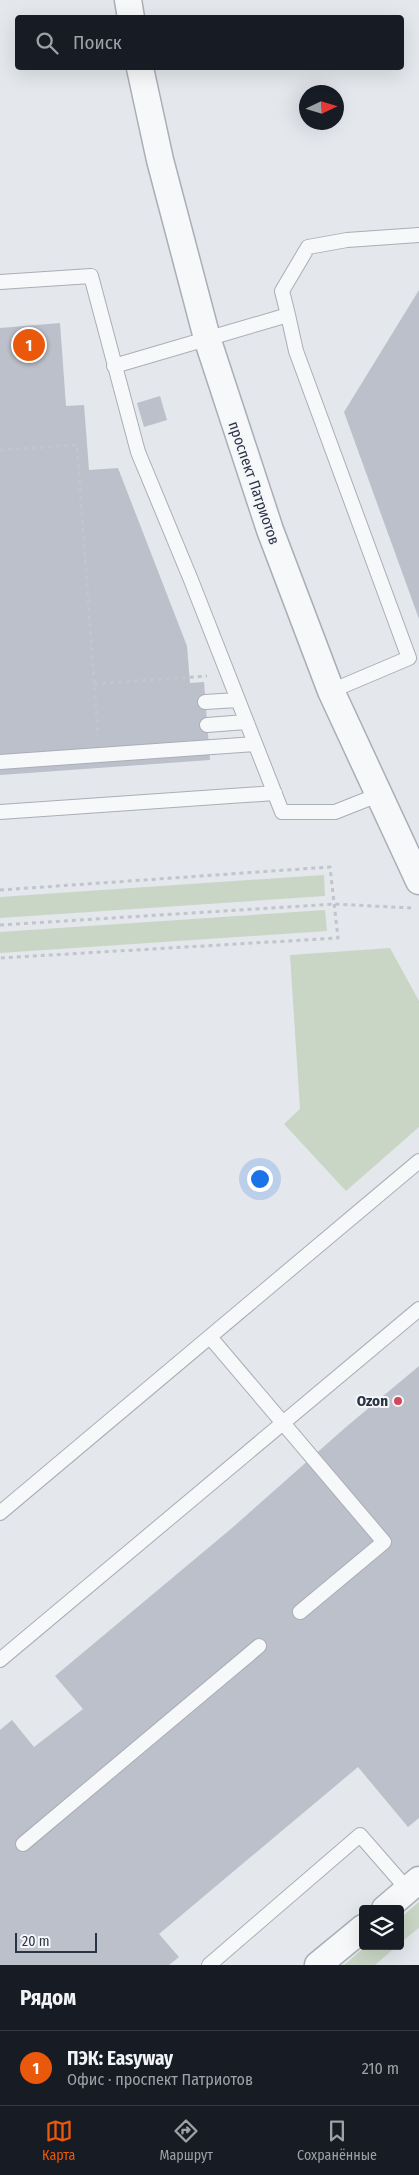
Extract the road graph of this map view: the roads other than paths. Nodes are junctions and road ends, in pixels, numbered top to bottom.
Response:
1 (128, 0) edge
2 (130, 15) edge
3 (140, 70) edge
4 (419, 235) edge
5 (0, 282) edge
6 (288, 315) junction
7 (207, 338) junction
8 (114, 366) junction
9 (331, 691) junction
10 (237, 700) junction
11 (206, 702) dead end
12 (246, 722) junction
13 (207, 725) dead end
14 (255, 744) junction
15 (0, 762) edge
16 (275, 793) junction
17 (378, 795) junction
18 (0, 812) edge
19 (419, 882) edge
20 (419, 1161) edge
21 (419, 1309) edge
22 (210, 1337) junction
23 (283, 1423) junction
24 (0, 1513) edge
25 (300, 1612) dead end
26 (259, 1646) dead end
27 (0, 1660) edge
28 (23, 1844) dead end
29 (413, 1885) edge
30 (390, 1905) edge
31 (359, 1931) edge
32 (209, 1965) edge
33 (318, 1965) edge

1 - 2 street
3 - 7 street, проспект Патриотов
4 - 6 lane
5 - 8 lane
6 - 7 lane
6 - 9 lane
7 - 8 lane
7 - 9 street, проспект Патриотов
8 - 10 lane
9 - 17 street, проспект Патриотов
10 - 11 lane
10 - 12 lane
12 - 13 lane
12 - 14 lane
14 - 15 lane
14 - 16 lane
16 - 17 lane
16 - 18 lane
17 - 19 street, проспект Патриотов
20 - 22 lane
21 - 23 lane
22 - 23 lane
22 - 24 lane
23 - 25 lane
23 - 27 lane
26 - 28 lane
29 - 30 street
29 - 32 lane
31 - 33 street

